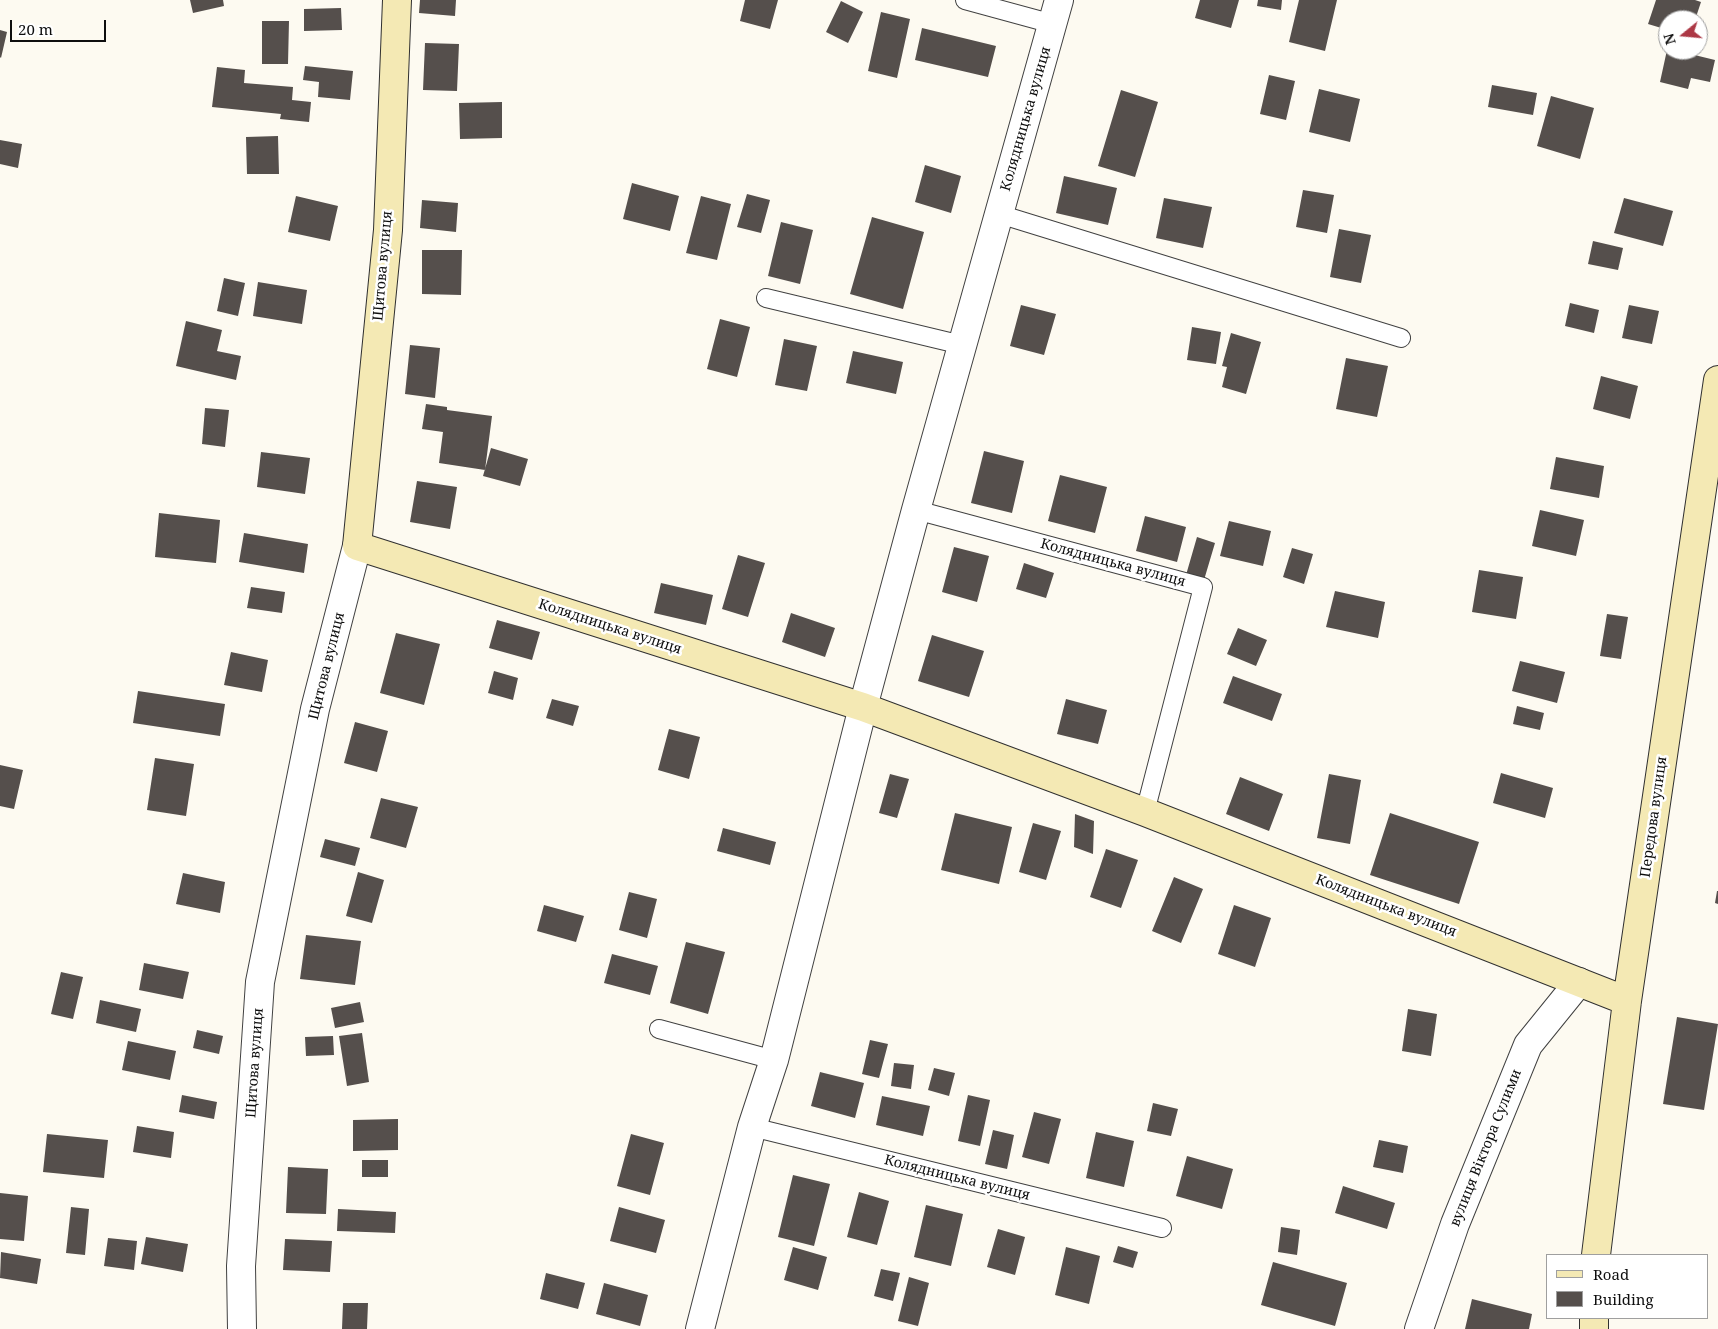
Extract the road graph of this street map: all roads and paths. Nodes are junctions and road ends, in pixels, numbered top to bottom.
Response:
1 (397, 0) edge
2 (965, 0) edge
3 (1056, 12) edge
4 (999, 214) junction
5 (766, 298) dead end
6 (1401, 338) dead end
7 (962, 345) junction
8 (1718, 380) edge
9 (916, 510) junction
10 (358, 546) junction
11 (863, 707) junction
12 (1145, 812) junction
13 (1579, 982) junction
14 (1627, 1001) junction
15 (659, 1029) dead end
16 (774, 1060) junction
17 (752, 1127) junction
18 (1162, 1228) dead end
19 (1596, 1254) edge
20 (242, 1329) edge
21 (700, 1329) edge
22 (1419, 1329) edge

1 - 10 street, Щитова вулиця
2 - 3 lane, Колядницька вулиця
3 - 4 street, Колядницька вулиця
4 - 6 lane
4 - 7 street, Колядницька вулиця
5 - 7 lane
7 - 9 street, Колядницька вулиця
8 - 14 street, Передова вулиця
9 - 11 street, Колядницька вулиця
9 - 12 lane, Колядницька вулиця
10 - 11 street, Колядницька вулиця
10 - 20 street, Щитова вулиця
11 - 12 street, Колядницька вулиця
11 - 16 street, Колядницька вулиця
12 - 13 street, Колядницька вулиця
13 - 14 street, Колядницька вулиця
13 - 22 street, вулиця Віктора Сулими
14 - 19 street, Передова вулиця
15 - 16 lane
16 - 17 street, Колядницька вулиця
17 - 18 lane, Колядницька вулиця
17 - 21 street, Колядницька вулиця

